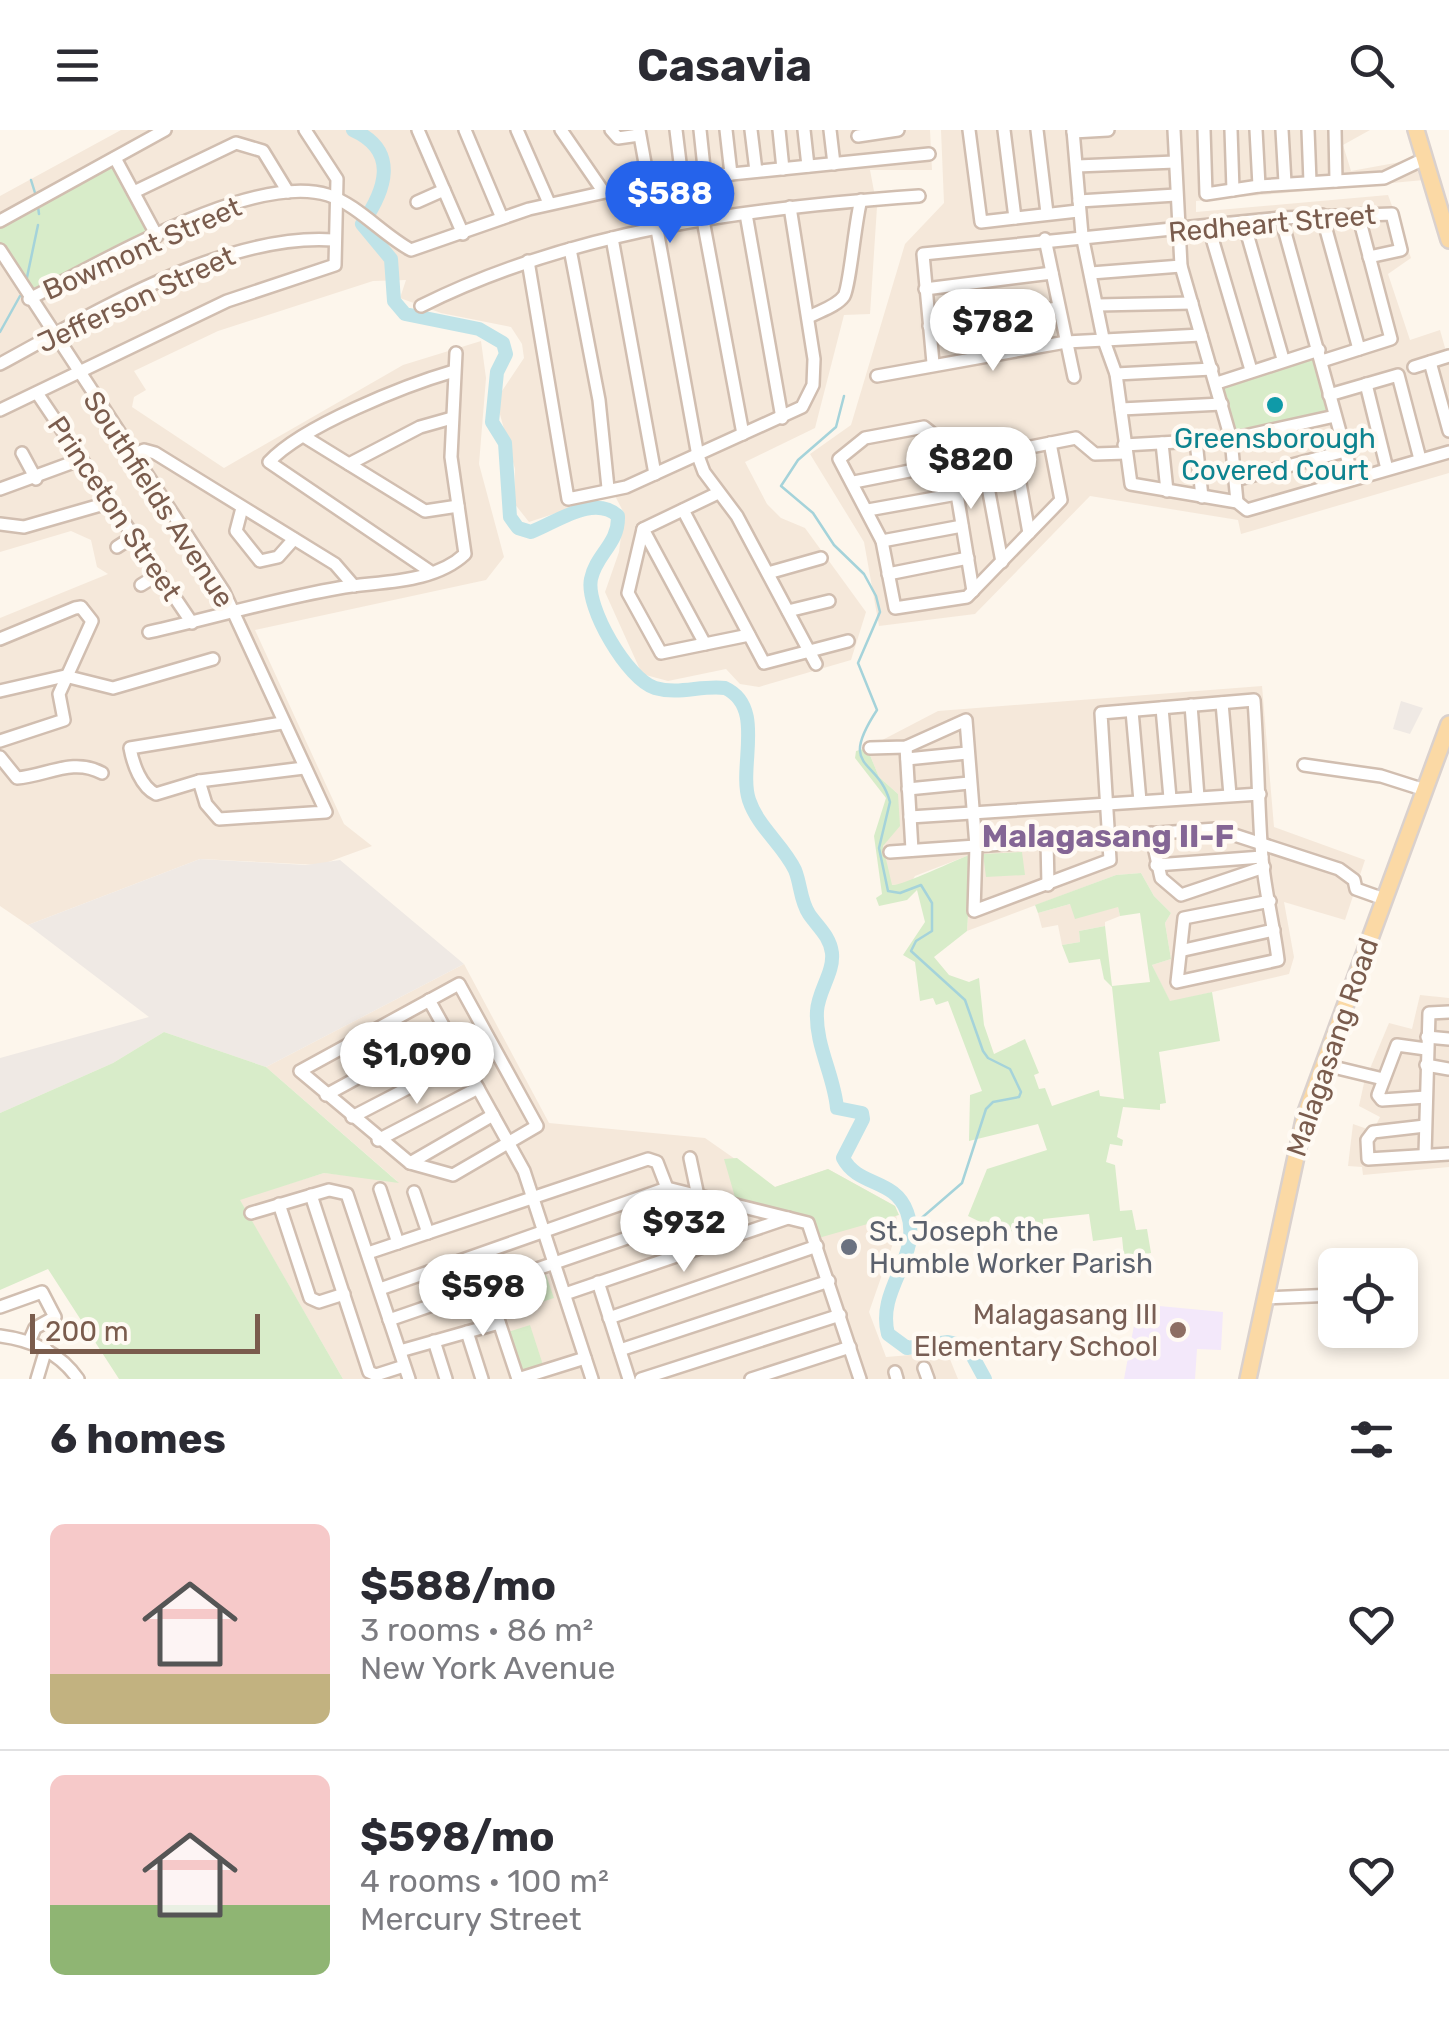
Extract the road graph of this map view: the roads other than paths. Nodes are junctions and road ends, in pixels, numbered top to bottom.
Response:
1 (165, 130) edge
2 (305, 130) edge
3 (418, 130) edge
4 (465, 130) edge
5 (516, 130) edge
6 (561, 130) edge
7 (611, 130) edge
8 (676, 130) edge
9 (700, 130) edge
10 (726, 130) edge
11 (751, 130) edge
12 (779, 130) edge
13 (804, 130) edge
14 (830, 130) edge
15 (898, 130) edge
16 (968, 130) edge
17 (1004, 130) edge
18 (1036, 130) edge
19 (1108, 130) edge
20 (1174, 130) edge
21 (1204, 130) edge
22 (1231, 130) edge
23 (1256, 130) edge
24 (1282, 130) edge
25 (1308, 130) edge
26 (1335, 130) edge
27 (1416, 130) edge
28 (1073, 131) edge
29 (639, 133) edge
30 (858, 133) edge
31 (929, 154) dead end
32 (115, 158) junction
33 (1424, 158) junction
34 (860, 161) junction
35 (1175, 162) junction
36 (834, 164) junction
37 (808, 166) junction
38 (1077, 166) junction
39 (783, 169) junction
40 (756, 171) junction
41 (731, 174) junction
42 (705, 177) junction
43 (1336, 180) junction
44 (1310, 182) junction
45 (646, 183) junction
46 (1285, 183) junction
47 (1259, 186) junction
48 (444, 190) junction
49 (1233, 190) junction
50 (134, 192) junction
51 (288, 192) junction
52 (603, 192) junction
53 (1176, 194) junction
54 (919, 196) dead end
55 (338, 200) junction
56 (861, 200) junction
57 (417, 202) dead end
58 (549, 203) junction
59 (1078, 206) junction
60 (790, 207) junction
61 (746, 214) junction
62 (1047, 214) junction
63 (1358, 214) junction
64 (1322, 215) junction
65 (502, 218) junction
66 (1015, 218) junction
67 (1280, 218) junction
68 (703, 220) junction
69 (0, 221) edge
70 (1244, 223) junction
71 (655, 228) junction
72 (1210, 228) junction
73 (1177, 232) junction
74 (462, 234) junction
75 (1082, 235) junction
76 (157, 236) junction
77 (612, 238) junction
78 (1045, 238) junction
79 (334, 240) junction
80 (1449, 240) edge
81 (570, 248) junction
82 (0, 250) edge
83 (1369, 257) junction
84 (528, 261) junction
85 (1181, 266) junction
86 (1052, 273) junction
87 (1090, 273) junction
88 (926, 289) junction
89 (29, 299) junction
90 (1192, 303) junction
91 (1098, 305) junction
92 (421, 306) dead end
93 (1058, 308) junction
94 (809, 317) junction
95 (929, 326) junction
96 (52, 336) junction
97 (1201, 336) junction
98 (1104, 338) junction
99 (1066, 342) junction
100 (1359, 349) junction
101 (456, 353) dead end
102 (1320, 355) junction
103 (1449, 356) edge
104 (1283, 359) junction
105 (1430, 362) junction
106 (932, 363) junction
107 (0, 364) edge
108 (1414, 367) dead end
109 (1212, 369) junction
110 (1250, 370) junction
111 (454, 371) junction
112 (77, 374) junction
113 (1116, 374) junction
114 (876, 376) dead end
115 (1074, 376) dead end
116 (1217, 382) junction
117 (1366, 384) junction
118 (37, 393) junction
119 (1329, 395) junction
120 (1222, 404) junction
121 (1121, 409) junction
122 (0, 410) edge
123 (1335, 416) junction
124 (452, 418) junction
125 (782, 418) junction
126 (1449, 431) edge
127 (743, 434) junction
128 (305, 437) junction
129 (1231, 438) junction
130 (1196, 441) junction
131 (1050, 443) junction
132 (1162, 443) junction
133 (1125, 449) junction
134 (1014, 450) junction
135 (1345, 451) junction
136 (1449, 452) edge
137 (22, 453) dead end
138 (132, 455) junction
139 (698, 456) junction
140 (982, 456) junction
141 (82, 460) junction
142 (1420, 460) junction
143 (940, 463) junction
144 (349, 464) junction
145 (1387, 469) junction
146 (655, 474) junction
147 (1353, 479) junction
148 (36, 480) junction
149 (1235, 480) junction
150 (854, 482) junction
151 (608, 488) junction
152 (0, 489) edge
153 (1167, 491) junction
154 (718, 494) junction
155 (1202, 497) junction
156 (111, 502) junction
157 (1237, 502) junction
158 (458, 506) junction
159 (242, 508) junction
160 (683, 510) junction
161 (868, 510) junction
162 (0, 524) edge
163 (962, 526) junction
164 (643, 529) junction
165 (1029, 533) junction
166 (134, 536) junction
167 (294, 539) junction
168 (882, 541) junction
169 (117, 548) dead end
170 (821, 558) dead end
171 (968, 558) junction
172 (1002, 562) junction
173 (431, 572) junction
174 (768, 573) junction
175 (159, 574) junction
176 (888, 574) junction
177 (142, 585) dead end
178 (354, 586) junction
179 (974, 591) junction
180 (829, 601) dead end
181 (788, 612) junction
182 (235, 614) junction
183 (192, 622) junction
184 (148, 632) dead end
185 (749, 634) junction
186 (0, 639) edge
187 (848, 641) dead end
188 (705, 644) junction
189 (812, 658) junction
190 (213, 659) dead end
191 (65, 676) junction
192 (0, 691) edge
193 (1222, 703) junction
194 (1191, 705) junction
195 (1162, 708) junction
196 (1132, 711) junction
197 (282, 723) junction
198 (1449, 724) edge
199 (0, 742) edge
200 (870, 748) dead end
201 (907, 753) junction
202 (967, 754) junction
203 (0, 757) edge
204 (1304, 764) dead end
205 (304, 768) junction
206 (102, 773) dead end
207 (199, 782) junction
208 (969, 783) junction
209 (908, 789) junction
210 (1425, 790) junction
211 (1260, 794) junction
212 (1230, 795) junction
213 (1198, 796) junction
214 (1170, 798) junction
215 (1140, 801) junction
216 (1108, 804) junction
217 (971, 812) junction
218 (910, 817) junction
219 (1151, 833) junction
220 (1111, 836) junction
221 (1047, 841) junction
222 (976, 846) junction
223 (912, 850) junction
224 (890, 852) dead end
225 (1263, 856) junction
226 (1156, 866) junction
227 (1048, 885) junction
228 (1384, 899) junction
229 (1270, 901) junction
230 (1274, 930) junction
231 (1184, 950) junction
232 (428, 1000) junction
233 (1449, 1012) edge
234 (445, 1030) junction
235 (1449, 1039) edge
236 (1426, 1043) junction
237 (462, 1060) junction
238 (1324, 1065) junction
239 (1426, 1065) junction
240 (1449, 1068) edge
241 (1382, 1079) junction
242 (478, 1088) junction
243 (326, 1095) junction
244 (1426, 1098) junction
245 (493, 1115) junction
246 (352, 1118) junction
247 (1426, 1126) junction
248 (378, 1140) junction
249 (510, 1145) junction
250 (1426, 1154) junction
251 (1449, 1154) edge
252 (690, 1158) dead end
253 (410, 1163) junction
254 (666, 1188) junction
255 (380, 1189) dead end
256 (414, 1192) dead end
257 (311, 1195) junction
258 (698, 1196) junction
259 (534, 1199) junction
260 (728, 1203) junction
261 (280, 1204) junction
262 (251, 1213) dead end
263 (790, 1217) junction
264 (544, 1231) junction
265 (428, 1233) junction
266 (398, 1243) junction
267 (817, 1246) junction
268 (368, 1253) junction
269 (555, 1263) junction
270 (829, 1281) junction
271 (598, 1282) junction
272 (486, 1286) junction
273 (380, 1289) junction
274 (344, 1294) junction
275 (565, 1294) junction
276 (1318, 1296) edge
277 (1264, 1298) junction
278 (0, 1307) edge
279 (840, 1314) junction
280 (609, 1318) junction
281 (390, 1320) junction
282 (499, 1323) junction
283 (467, 1332) junction
284 (0, 1336) edge
285 (29, 1342) junction
286 (434, 1342) junction
287 (850, 1348) junction
288 (46, 1349) junction
289 (620, 1350) junction
290 (400, 1351) junction
291 (585, 1358) junction
292 (407, 1372) edge
293 (552, 1374) edge
294 (37, 1379) edge
295 (78, 1379) edge
296 (446, 1379) edge
297 (482, 1379) edge
298 (518, 1379) edge
299 (592, 1379) edge
300 (629, 1379) edge
301 (641, 1379) edge
302 (751, 1379) edge
303 (860, 1379) edge
304 (1248, 1379) edge

1 - 32 street
2 - 55 street
3 - 48 street
4 - 65 street
5 - 58 street
6 - 52 street
7 - 29 street
8 - 42 street
9 - 42 street
10 - 41 street
11 - 40 street
12 - 39 street
13 - 37 street
14 - 36 street
15 - 30 street
16 - 66 street
17 - 66 street
18 - 62 street
19 - 28 street
20 - 35 street
21 - 49 street
22 - 49 street
23 - 47 street
24 - 46 street
25 - 44 street
26 - 43 street
27 - 33 main road
28 - 38 street
29 - 45 street
30 - 34 street
31 - 34 street
32 - 50 street
32 - 69 street
33 - 43 street
33 - 80 main road
34 - 36 street
35 - 38 street
35 - 53 street
36 - 37 street
37 - 39 street
38 - 59 street
39 - 40 street
40 - 41 street
41 - 42 street
43 - 44 street
44 - 46 street
45 - 52 street, Bowmont Street
45 - 71 street
46 - 47 street
47 - 49 street
48 - 57 street
48 - 74 street
50 - 51 street
50 - 76 street
51 - 55 street, Bowmont Street
51 - 76 street, Bowmont Street
52 - 58 street, Bowmont Street
53 - 59 street
53 - 73 street
54 - 56 street
55 - 74 street, Bowmont Street
55 - 79 street
56 - 60 street
56 - 94 street
58 - 65 street, Bowmont Street
59 - 62 street
59 - 75 street
60 - 61 street
60 - 94 street
61 - 68 street
61 - 125 street
62 - 66 street
63 - 64 street, Redheart Street
63 - 83 street
63 - 83 street, Redheart Street
64 - 67 street, Redheart Street
64 - 100 street
65 - 74 street, Bowmont Street
67 - 70 street, Redheart Street
67 - 102 street
68 - 71 street
68 - 127 street
70 - 72 street, Redheart Street
70 - 104 street
71 - 77 street
71 - 139 street
72 - 73 street, Redheart Street
72 - 110 street
73 - 75 street, Redheart Street
73 - 85 street
75 - 78 street, Redheart Street
75 - 87 street
76 - 89 street, Bowmont Street
77 - 81 street
77 - 146 street
78 - 86 street
78 - 88 street, Redheart Street
79 - 96 street, Jefferson Street
79 - 112 street
81 - 84 street
81 - 151 street
82 - 89 street, Southfields Avenue
83 - 100 street
84 - 92 street
84 - 151 street
85 - 87 street
85 - 90 street
86 - 88 street
86 - 93 street
87 - 91 street
88 - 95 street
89 - 96 street, Southfields Avenue
90 - 91 street
90 - 97 street
91 - 98 street
93 - 95 street
93 - 99 street
94 - 125 street
95 - 106 street
96 - 107 street, Jefferson Street
96 - 112 street, Southfields Avenue
97 - 98 street
97 - 109 street
98 - 99 street
98 - 113 street
99 - 106 street
99 - 115 street
100 - 102 street
101 - 111 street
102 - 104 street
102 - 119 street
103 - 105 street
104 - 110 street
105 - 108 street
105 - 126 street
106 - 114 street
109 - 113 street
109 - 116 street
110 - 116 street
111 - 124 street
111 - 128 street
112 - 118 street
112 - 138 street, Southfields Avenue
113 - 121 street
116 - 120 street
117 - 119 street
117 - 142 street
117 - 145 street
118 - 122 street
118 - 141 street, Princeton Street
119 - 123 street
120 - 121 street
120 - 129 street
121 - 133 street
123 - 129 street
123 - 135 street
124 - 144 street
124 - 158 street
125 - 127 street
127 - 139 street
128 - 144 street
128 - 173 street
129 - 130 street
129 - 149 street
130 - 132 street
130 - 155 street
131 - 133 street
131 - 134 street
131 - 165 street
132 - 133 street
132 - 153 street
133 - 153 street
134 - 140 street
134 - 165 street
135 - 147 street
135 - 149 street
136 - 142 street
137 - 148 street
138 - 159 street
138 - 182 street, Southfields Avenue
139 - 146 street
139 - 154 street
140 - 143 street
140 - 172 street
141 - 148 street
141 - 156 street, Princeton Street
142 - 145 street
143 - 150 street
143 - 150 street
144 - 158 street
145 - 147 street
146 - 151 street
147 - 157 street
148 - 152 street
149 - 157 street
150 - 161 street
153 - 155 street
154 - 160 street
154 - 174 street
155 - 157 street
156 - 162 street
156 - 166 street, Princeton Street
158 - 173 street
159 - 167 street
159 - 167 street
160 - 164 street
160 - 185 street
161 - 163 street
161 - 168 street
163 - 168 street
163 - 171 street
164 - 188 street
164 - 188 street
165 - 172 street
166 - 169 street
166 - 175 street, Princeton Street
167 - 178 street
168 - 176 street
170 - 174 street
171 - 176 street
171 - 179 street
172 - 179 street
173 - 178 street
174 - 181 street
175 - 177 street
175 - 183 street, Princeton Street
176 - 179 street
178 - 182 street
180 - 181 street
181 - 189 street
182 - 183 street
182 - 197 street, Southfields Avenue
183 - 184 street
185 - 188 street
185 - 189 street
186 - 191 street
187 - 189 street
190 - 191 street
191 - 192 street
191 - 199 street
193 - 194 street
193 - 211 street
193 - 212 street
194 - 195 street
194 - 213 street
195 - 196 street
195 - 214 street
196 - 215 street
196 - 216 street
197 - 205 street, Southfields Avenue
197 - 207 street
198 - 210 main road, Malagasang Road
200 - 201 street
201 - 202 street
201 - 202 street
201 - 209 street
202 - 208 street
203 - 206 street
204 - 210 street
205 - 207 street
205 - 207 street, Southfields Avenue
208 - 209 street
208 - 217 street
209 - 218 street
210 - 228 main road, Malagasang Road
211 - 212 street
211 - 225 street
212 - 213 street
213 - 214 street
214 - 215 street
215 - 216 street
216 - 217 street
216 - 220 street
217 - 218 street
217 - 222 street
218 - 223 street
219 - 220 street
219 - 225 street
219 - 226 street
220 - 221 street
220 - 227 street
221 - 222 street
221 - 227 street
222 - 223 street
222 - 227 street
223 - 224 street
225 - 226 street
225 - 226 street
225 - 228 street
225 - 229 street
228 - 238 main road, Malagasang Road
229 - 230 street
229 - 231 street
230 - 231 street
230 - 231 street
232 - 234 street
232 - 243 street
232 - 249 street
233 - 236 street
234 - 237 street
234 - 243 street
235 - 236 street
236 - 239 street
236 - 241 street
237 - 242 street
237 - 246 street
238 - 241 street
238 - 277 main road, Malagasang Road
239 - 240 street
239 - 244 street
241 - 244 street
242 - 245 street
242 - 248 street
243 - 246 street
244 - 247 street
245 - 249 street
245 - 253 street
246 - 248 street
247 - 250 street
247 - 250 street
248 - 253 street
249 - 253 street
249 - 259 street
250 - 251 street
252 - 258 street
254 - 258 street
254 - 259 street
254 - 264 street
255 - 266 street
256 - 265 street
257 - 261 street
257 - 268 street
257 - 274 street
258 - 260 street
259 - 264 street
259 - 265 street
260 - 263 street
260 - 269 street
261 - 262 street
261 - 274 street
263 - 267 street
263 - 271 street
264 - 269 street
264 - 273 street
265 - 266 street
266 - 268 street
267 - 270 street
267 - 280 street
268 - 273 street
269 - 272 street
269 - 275 street
270 - 279 street
270 - 289 street
271 - 275 street
271 - 280 street
272 - 281 street
272 - 282 street
273 - 281 street
274 - 292 street
275 - 291 street
276 - 277 street
277 - 304 main road, Malagasang Road
278 - 285 street
279 - 287 street
279 - 301 street
280 - 289 street
281 - 290 street
282 - 283 street
282 - 298 street
283 - 286 street
283 - 297 street
284 - 285 street
285 - 288 street
286 - 290 street
286 - 296 street
287 - 302 street
287 - 303 street
288 - 294 street
288 - 295 street
289 - 300 street
290 - 292 street
291 - 293 street
291 - 299 street
293 - 298 street

